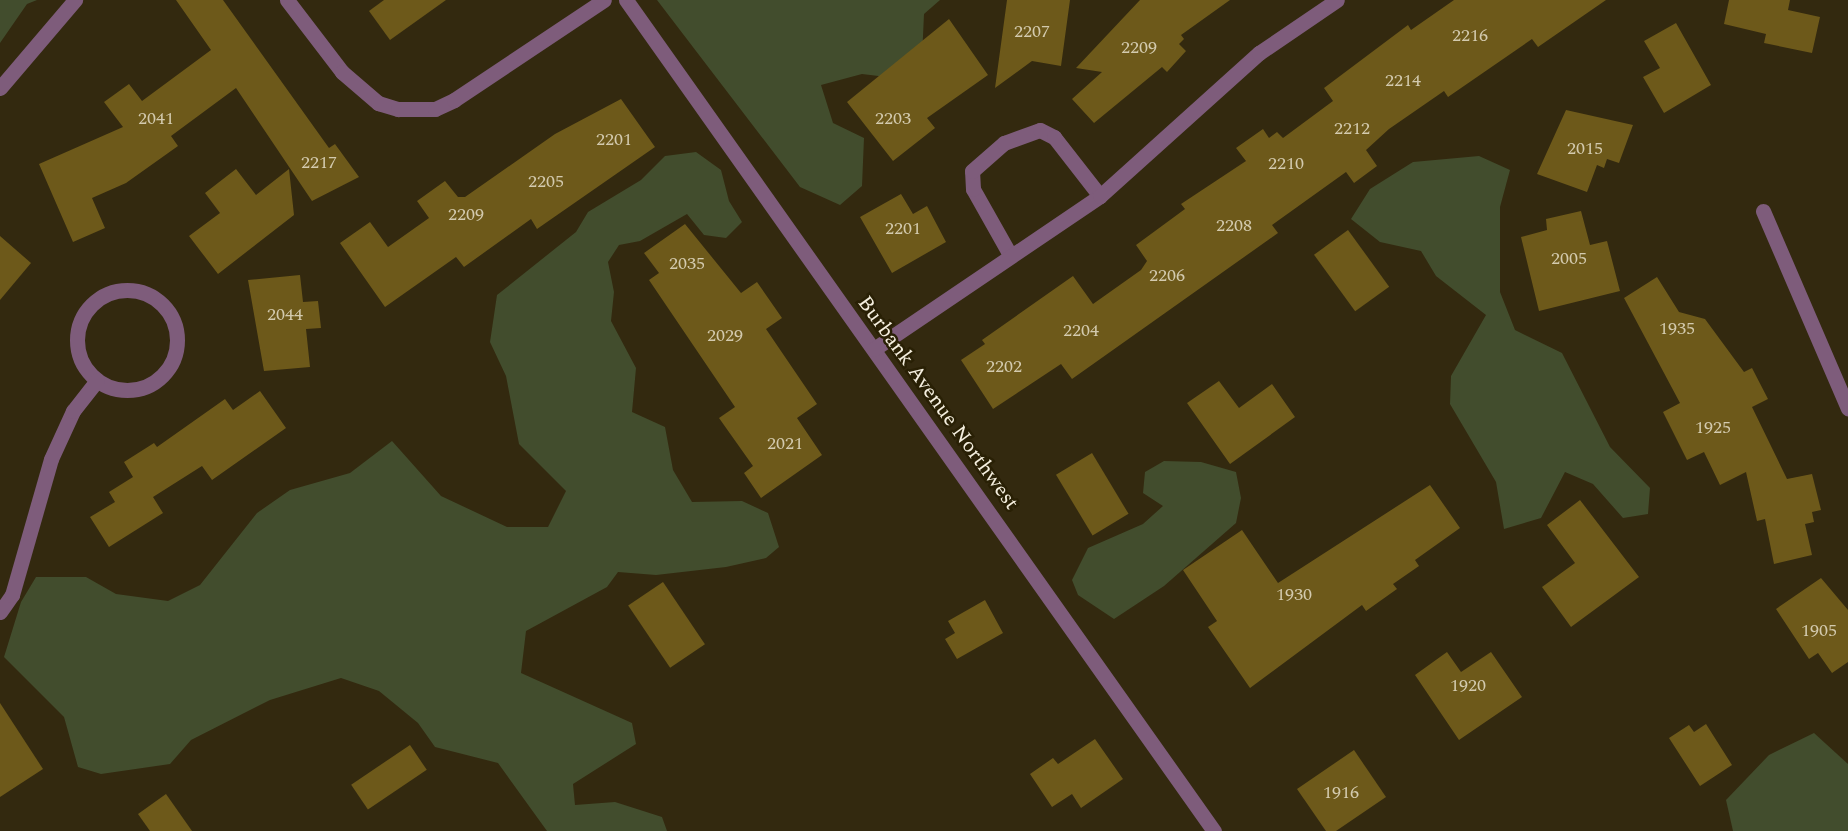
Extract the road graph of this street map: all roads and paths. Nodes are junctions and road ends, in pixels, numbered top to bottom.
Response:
1 (75, 0) edge
2 (287, 0) edge
3 (604, 0) edge
4 (626, 0) edge
5 (1337, 0) edge
6 (0, 88) edge
7 (1100, 196) junction
8 (1763, 211) dead end
9 (1009, 254) junction
10 (874, 349) junction
11 (97, 380) junction
12 (1848, 408) edge
13 (0, 612) edge
14 (1214, 831) edge

1 - 6 street
2 - 3 street
4 - 10 street, Burbank Avenue Northwest
5 - 7 street
7 - 9 street
7 - 9 street
8 - 12 street
9 - 10 street
10 - 14 street, Burbank Avenue Northwest
11 - 11 street
11 - 13 street

